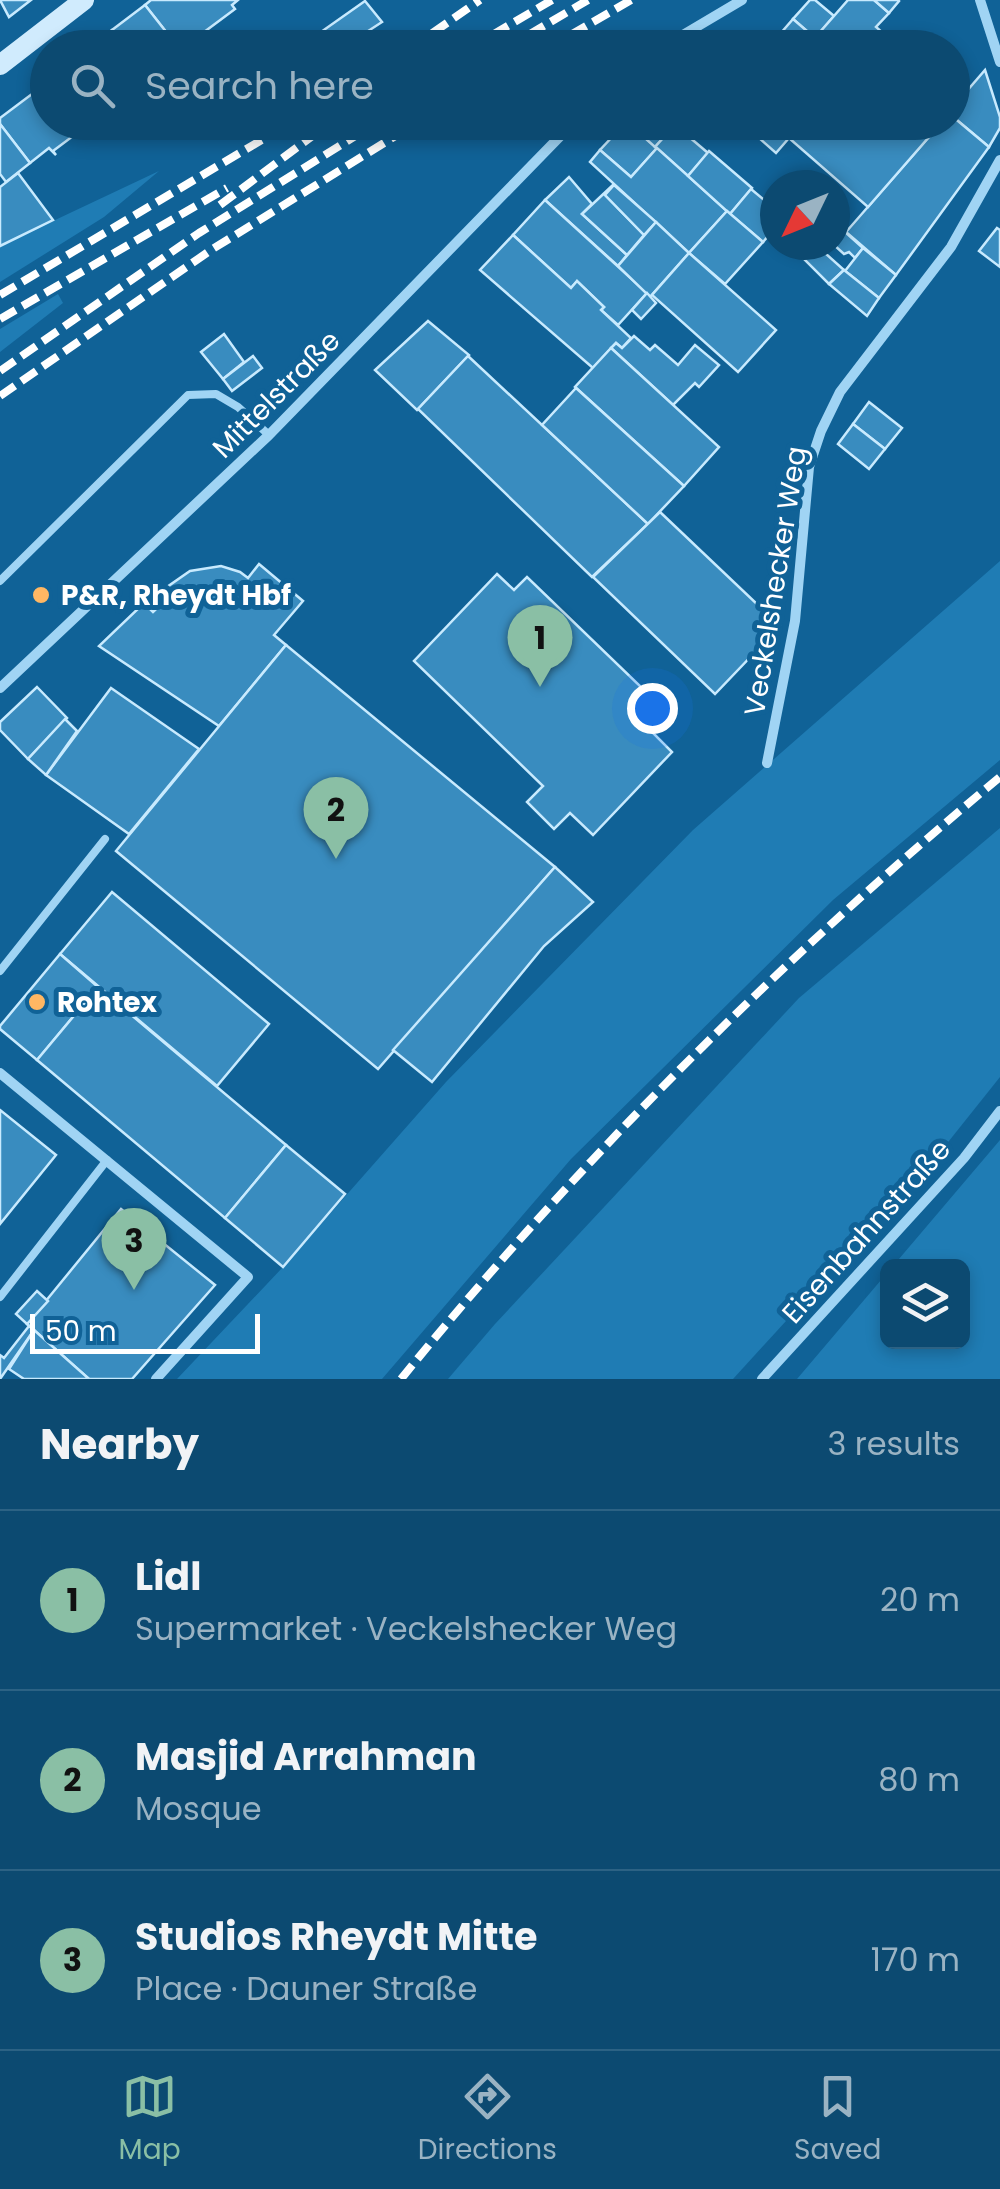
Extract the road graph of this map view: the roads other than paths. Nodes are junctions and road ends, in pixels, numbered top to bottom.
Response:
1 (84, 0) edge
2 (742, 0) edge
3 (980, 0) edge
4 (46, 30) edge
5 (692, 30) edge
6 (30, 42) edge
7 (1000, 62) edge
8 (0, 66) edge
9 (557, 140) edge
10 (1000, 160) edge
11 (270, 435) junction
12 (0, 581) edge
13 (0, 688) edge
14 (767, 763) dead end
15 (105, 839) dead end
16 (0, 971) edge
17 (0, 1073) edge
18 (1000, 1112) edge
19 (106, 1160) junction
20 (0, 1297) edge
21 (156, 1379) edge
22 (762, 1379) edge

1 - 4 main road
2 - 5 street
3 - 7 street
6 - 8 main road
9 - 11 street, Mittelstraße
10 - 14 street, Veckelshecker Weg
11 - 12 lane
11 - 13 street, Mittelstraße
15 - 16 lane
17 - 19 street
18 - 22 street, Eisenbahnstraße
19 - 20 lane
19 - 21 street

